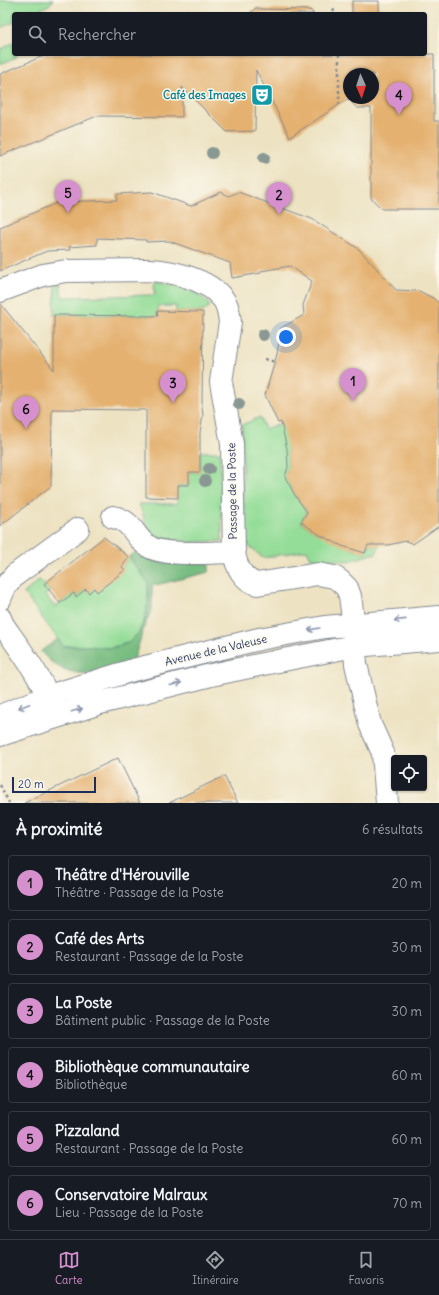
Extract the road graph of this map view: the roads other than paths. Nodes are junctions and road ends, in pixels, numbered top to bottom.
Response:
1 (0, 292) edge
2 (114, 517) dead end
3 (78, 529) dead end
4 (234, 552) junction
5 (0, 599) edge
6 (439, 617) edge
7 (0, 618) edge
8 (354, 636) junction
9 (439, 640) edge
10 (49, 696) junction
11 (0, 716) edge
12 (56, 716) junction
13 (0, 734) edge
14 (387, 803) edge

1 - 4 street, Passage de la Poste
2 - 4 street
3 - 5 street
4 - 8 street, Passage de la Poste
6 -> 8 street, Avenue de la Valeuse
7 - 10 street
8 - 9 street, Avenue de la Valeuse
8 -> 10 street, Avenue de la Valeuse
12 -> 8 street, Avenue de la Valeuse
8 - 14 street, Passage de la Poste
10 -> 11 street, Avenue de la Valeuse
10 - 12 street
12 - 13 street, Avenue de la Valeuse

